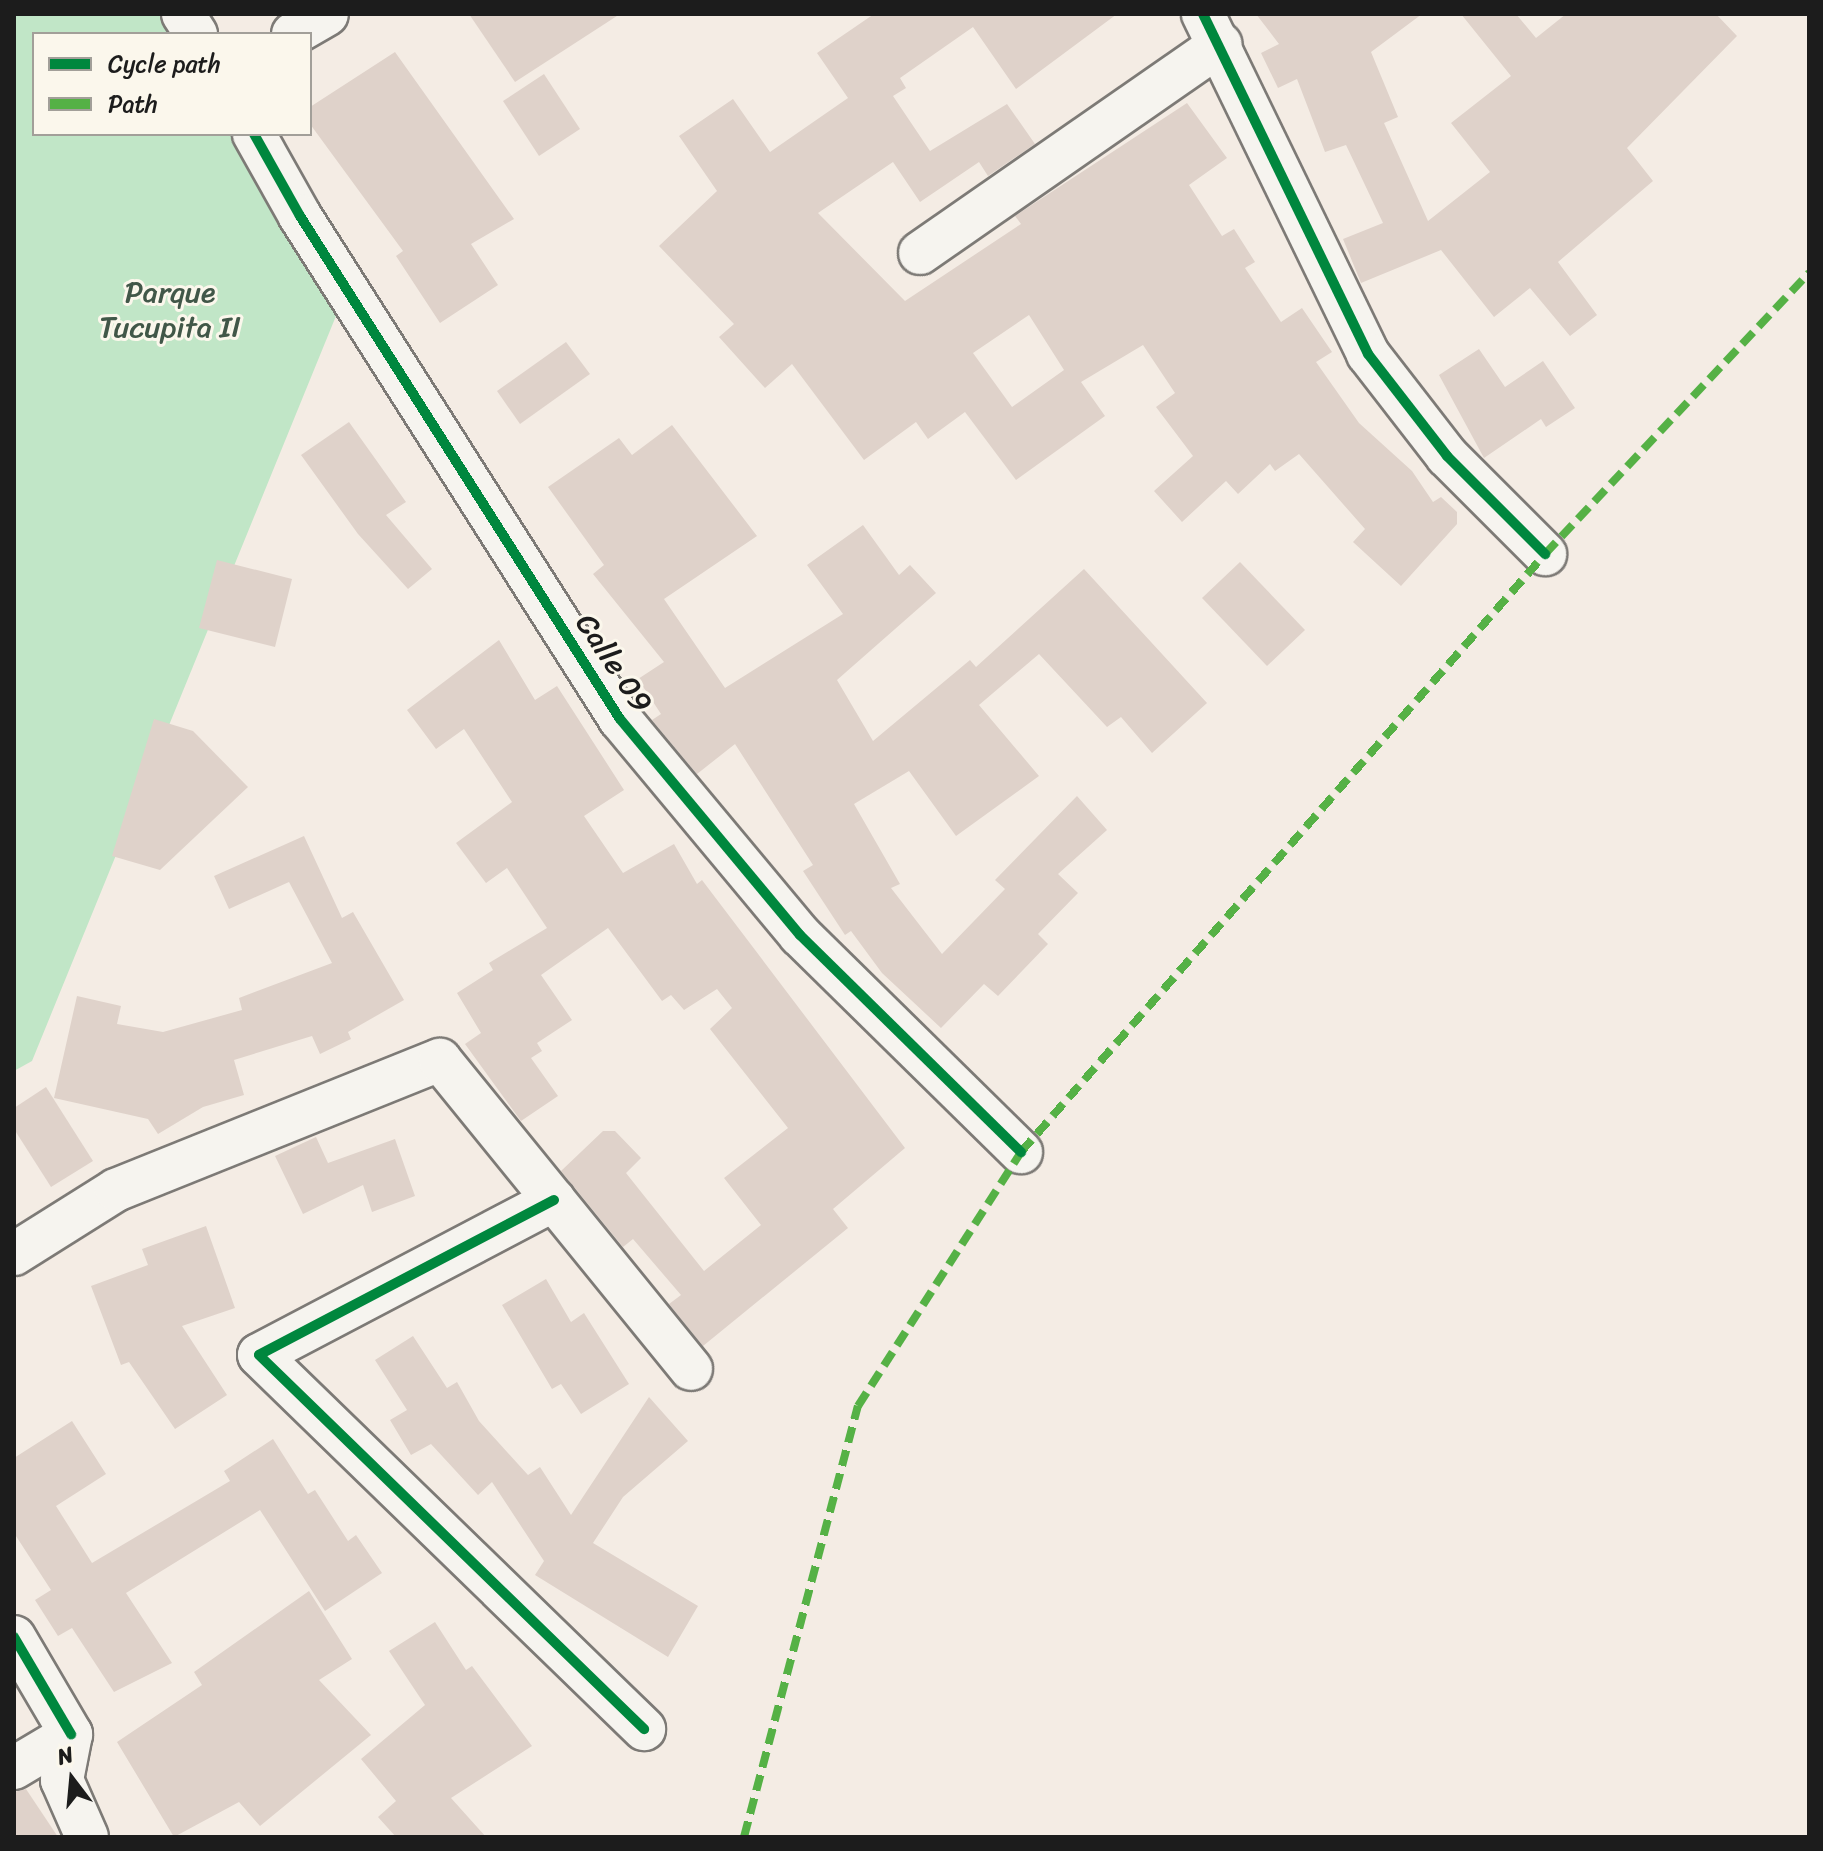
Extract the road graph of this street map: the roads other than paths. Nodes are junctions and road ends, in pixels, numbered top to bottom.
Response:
1 (183, 14) edge
2 (327, 14) edge
3 (1212, 29) edge
4 (195, 32) edge
5 (296, 32) edge
6 (255, 136) edge
7 (920, 253) dead end
8 (1545, 554) dead end
9 (1021, 1152) dead end
10 (554, 1200) junction
11 (14, 1254) edge
12 (691, 1369) dead end
13 (14, 1637) edge
14 (644, 1729) dead end
15 (71, 1734) junction
16 (14, 1768) edge
17 (87, 1837) edge

1 - 4 street
2 - 5 street
3 - 7 street
3 - 8 street
6 - 9 street, Calle 09
10 - 11 street
10 - 12 street
10 - 14 street
13 - 15 street
15 - 16 street
15 - 17 street

